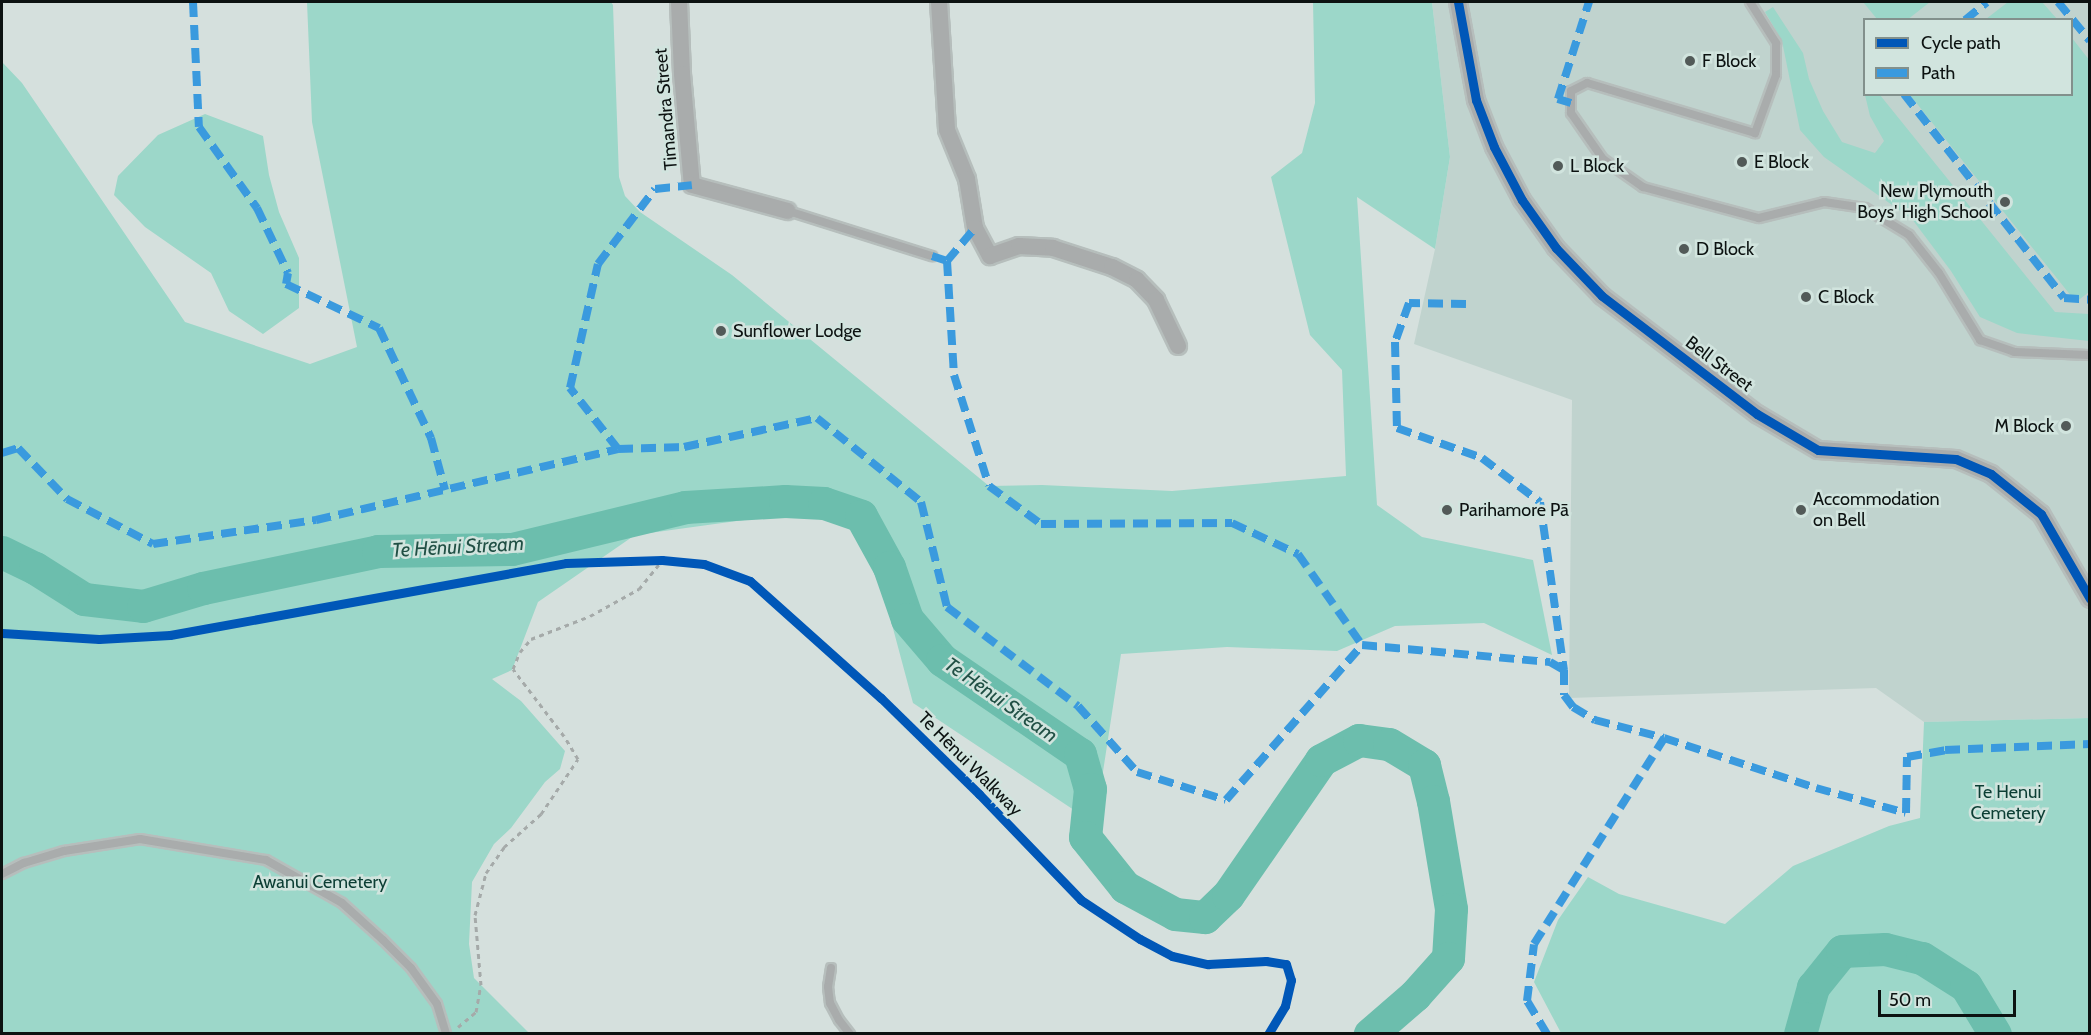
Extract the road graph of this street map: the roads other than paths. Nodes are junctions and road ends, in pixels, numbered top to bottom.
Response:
1 (679, 2) edge
2 (939, 2) edge
3 (1458, 2) edge
4 (1750, 2) edge
5 (788, 212) joint
6 (932, 256) dead end
7 (1178, 346) dead end
8 (2090, 355) edge
9 (2090, 599) edge
10 (2, 874) edge
11 (831, 968) dead end
12 (447, 1034) edge
13 (850, 1034) edge

1 - 5 street, Timandra Street
2 - 7 street
3 - 9 street, Bell Street
4 - 8 lane
5 - 6 lane
10 - 12 lane
11 - 13 lane

